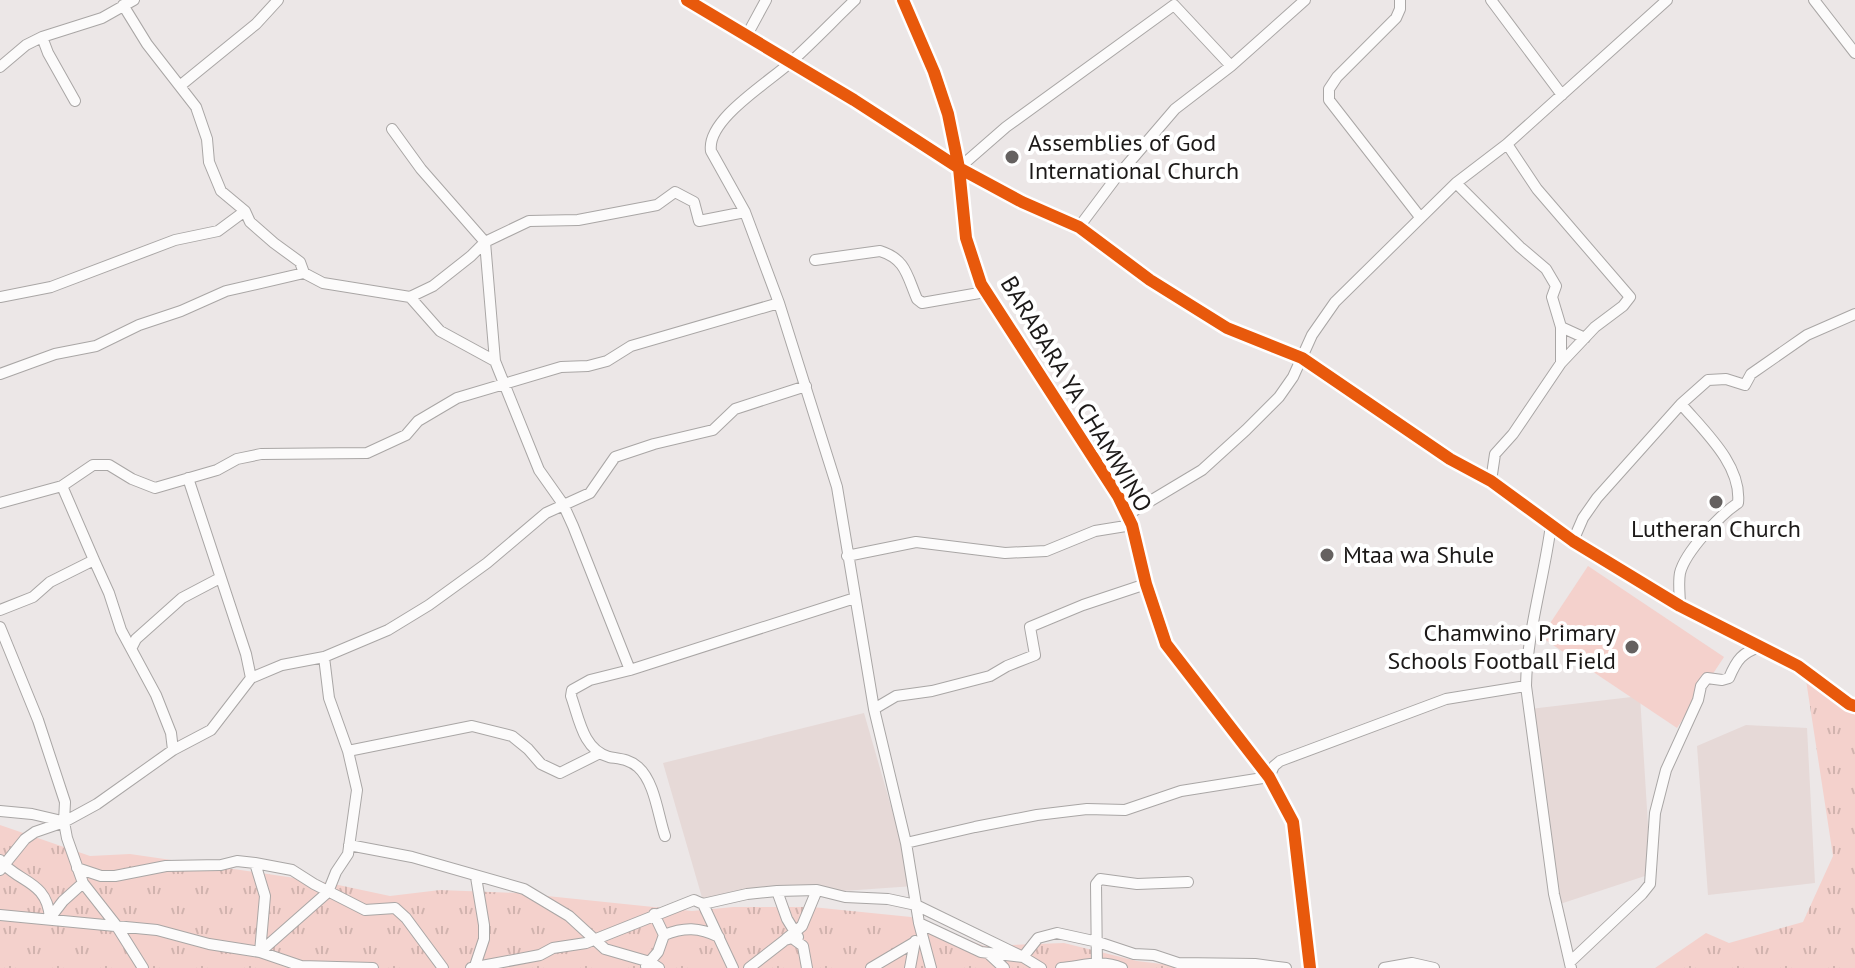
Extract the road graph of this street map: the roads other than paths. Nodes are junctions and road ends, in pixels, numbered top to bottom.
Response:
1 (278, 0) edge
2 (687, 0) edge
3 (766, 0) edge
4 (855, 0) edge
5 (903, 0) edge
6 (1305, 0) edge
7 (1400, 0) edge
8 (1491, 0) edge
9 (1667, 0) edge
10 (1814, 0) edge
11 (129, 2) edge
12 (747, 35) junction
13 (42, 37) junction
14 (1855, 53) edge
15 (791, 63) junction
16 (1231, 66) junction
17 (0, 67) edge
18 (181, 85) junction
19 (1562, 95) junction
20 (75, 101) dead end
21 (392, 129) dead end
22 (1507, 144) junction
23 (959, 168) junction
24 (1456, 183) junction
25 (245, 211) junction
26 (745, 212) junction
27 (1420, 217) junction
28 (1079, 227) junction
29 (485, 242) junction
30 (815, 260) dead end
31 (304, 273) junction
32 (985, 292) junction
33 (0, 297) edge
34 (410, 297) junction
35 (779, 303) junction
36 (1855, 314) edge
37 (1561, 327) junction
38 (1585, 338) junction
39 (1302, 358) junction
40 (495, 361) junction
41 (1561, 363) junction
42 (0, 374) edge
43 (503, 386) junction
44 (806, 386) junction
45 (1681, 404) junction
46 (188, 478) junction
47 (1491, 481) junction
48 (62, 486) junction
49 (0, 503) edge
50 (563, 504) junction
51 (1129, 520) junction
52 (1551, 525) junction
53 (1573, 541) junction
54 (847, 556) junction
55 (94, 560) junction
56 (220, 578) junction
57 (1146, 584) junction
58 (855, 598) junction
59 (1680, 606) junction
60 (0, 610) edge
61 (0, 627) edge
62 (1761, 646) junction
63 (132, 647) junction
64 (324, 657) junction
65 (630, 670) junction
66 (251, 678) junction
67 (1526, 686) junction
68 (1855, 706) edge
69 (874, 709) junction
70 (173, 750) junction
71 (348, 751) junction
72 (600, 753) junction
73 (1269, 777) junction
74 (0, 811) edge
75 (64, 822) junction
76 (665, 836) dead end
77 (906, 843) junction
78 (349, 845) junction
79 (255, 863) junction
80 (2, 866) edge
81 (77, 868) junction
82 (476, 877) junction
83 (1188, 882) dead end
84 (83, 883) junction
85 (817, 890) junction
86 (777, 891) junction
87 (328, 892) junction
88 (703, 904) junction
89 (916, 905) junction
90 (654, 914) junction
91 (0, 915) edge
92 (50, 918) junction
93 (919, 923) junction
94 (116, 925) junction
95 (796, 932) junction
96 (664, 935) junction
97 (719, 938) junction
98 (594, 940) junction
99 (785, 940) junction
100 (915, 942) junction
101 (1098, 942) junction
102 (803, 946) junction
103 (260, 952) junction
104 (988, 953) junction
105 (1023, 957) junction
106 (1098, 965) edge
107 (1570, 965) edge
108 (651, 966) edge
109 (473, 967) edge
110 (1204, 967) edge
111 (1397, 967) edge
112 (143, 968) edge
113 (373, 968) edge
114 (443, 968) edge
115 (733, 968) edge
116 (749, 968) edge
117 (807, 968) edge
118 (871, 968) edge
119 (910, 968) edge
120 (931, 968) edge
121 (1004, 968) edge
122 (1041, 968) edge
123 (1061, 968) edge
124 (1122, 968) edge
125 (1286, 968) edge
126 (1310, 968) edge
127 (1384, 968) edge
128 (1434, 968) edge

1 - 18 street
2 - 12 street
3 - 12 street
4 - 15 street
5 - 23 street, BARABARA YA CHAMWINO
6 - 16 street
7 - 27 street
8 - 19 street
9 - 19 street
10 - 14 street
11 - 13 street
11 - 18 street
12 - 15 street
13 - 17 street
13 - 20 street
15 - 23 street
15 - 26 street
16 - 23 street
16 - 28 street
18 - 25 street
19 - 22 street
21 - 29 street
22 - 24 street
22 - 38 street
23 - 28 street
23 - 32 street, BARABARA YA CHAMWINO
24 - 27 street
24 - 37 street
25 - 31 street
25 - 33 street
26 - 29 street
26 - 35 street
27 - 39 street
28 - 39 street
29 - 34 street
29 - 40 street
30 - 32 street
31 - 34 street
31 - 42 street
32 - 51 street, BARABARA YA CHAMWINO
34 - 40 street
35 - 43 street
35 - 44 street
36 - 45 street
37 - 38 street
37 - 41 street
38 - 41 street
39 - 47 street
39 - 51 street
40 - 43 street
41 - 47 street
43 - 46 street
43 - 50 street
44 - 50 street
44 - 54 street
45 - 53 street
45 - 59 street
46 - 48 street
46 - 56 street
47 - 52 street
48 - 49 street
48 - 55 street
50 - 64 street
50 - 65 street
51 - 54 street
51 - 57 street, BARABARA YA CHAMWINO
52 - 53 street
52 - 67 street
53 - 59 street
54 - 58 street
55 - 60 street
55 - 63 street
56 - 63 street
56 - 66 street
57 - 69 street
57 - 73 street, BARABARA YA CHAMWINO
58 - 65 street
58 - 69 street
59 - 62 street
61 - 75 street
62 - 68 street
62 - 107 street
63 - 70 street
64 - 66 street
64 - 71 street
65 - 72 street
66 - 70 street
67 - 73 street
67 - 107 street
69 - 77 street
70 - 75 street
71 - 72 street
71 - 78 street
72 - 76 street
73 - 77 street
73 - 126 street, BARABARA YA CHAMWINO
74 - 75 street
75 - 80 street
75 - 81 street
77 - 89 street
78 - 82 street
78 - 87 street
79 - 81 street
79 - 87 street
79 - 103 street
80 - 92 street
81 - 84 street
82 - 98 street
82 - 109 street
83 - 101 street
84 - 92 street
84 - 94 street
85 - 86 street
85 - 89 street
85 - 95 street
86 - 88 street
86 - 95 street
87 - 103 street
87 - 114 street
88 - 90 street
88 - 97 street
89 - 93 street
89 - 105 street
90 - 96 street
90 - 98 street
91 - 92 street
92 - 94 street
93 - 100 street
93 - 104 street
93 - 120 street
94 - 103 street
94 - 112 street
95 - 99 street
95 - 102 street
96 - 97 street
96 - 108 street
97 - 115 street
98 - 108 street
98 - 109 street
99 - 102 street
99 - 116 street
100 - 118 street
100 - 119 street
101 - 105 street
101 - 106 street
101 - 110 street
102 - 117 street
103 - 113 street
104 - 105 street
104 - 121 street
105 - 122 street
106 - 123 street
106 - 124 street
110 - 125 street
111 - 127 street
111 - 128 street

